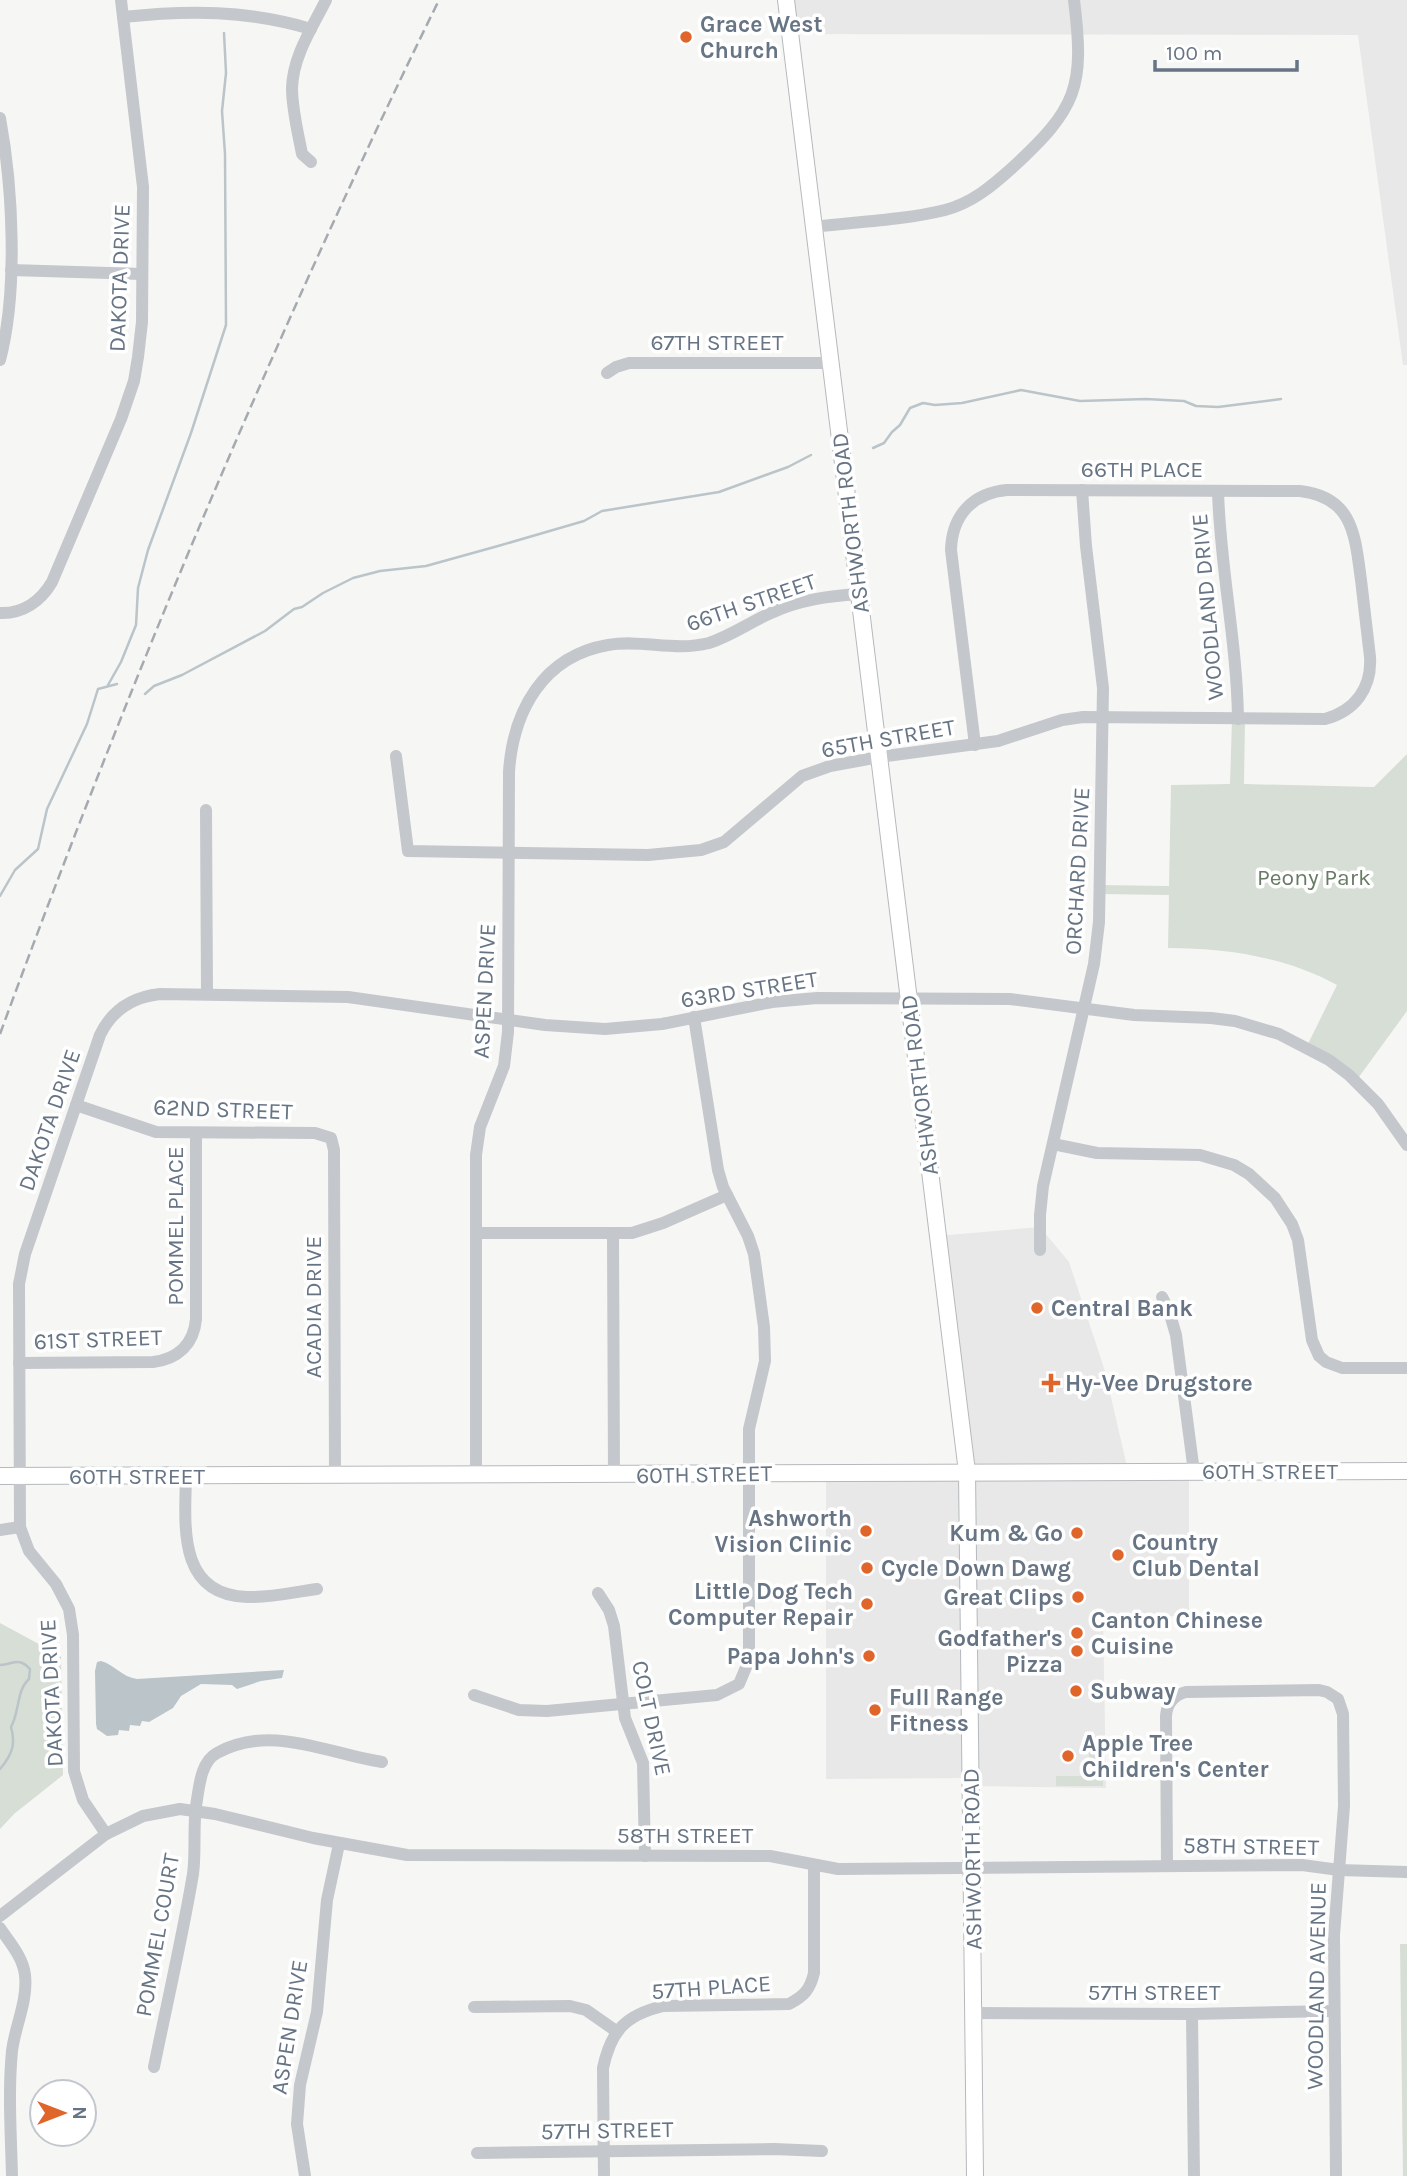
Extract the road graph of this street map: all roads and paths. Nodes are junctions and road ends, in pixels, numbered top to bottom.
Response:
1 (121, 0) edge
2 (326, 0) edge
3 (786, 0) edge
4 (1074, 0) edge
5 (123, 18) junction
6 (311, 29) junction
7 (0, 118) edge
8 (311, 162) dead end
9 (813, 227) junction
10 (10, 271) junction
11 (142, 274) junction
12 (0, 360) edge
13 (830, 363) junction
14 (607, 373) dead end
15 (1083, 490) junction
16 (1218, 491) junction
17 (1340, 508) joint
18 (859, 594) junction
19 (0, 613) edge
20 (520, 716) joint
21 (1103, 716) junction
22 (1238, 719) junction
23 (975, 745) junction
24 (396, 756) dead end
25 (879, 757) junction
26 (206, 810) dead end
27 (509, 853) junction
28 (207, 994) junction
29 (908, 998) junction
30 (138, 999) joint
31 (1084, 1009) junction
32 (694, 1017) junction
33 (508, 1020) junction
34 (76, 1105) junction
35 (196, 1133) junction
36 (331, 1138) joint
37 (1053, 1144) junction
38 (1407, 1145) edge
39 (727, 1195) junction
40 (476, 1233) junction
41 (613, 1234) junction
42 (1040, 1250) dead end
43 (1162, 1297) dead end
44 (196, 1319) joint
45 (19, 1363) junction
46 (1407, 1368) edge
47 (1407, 1471) edge
48 (967, 1472) junction
49 (1194, 1472) junction
50 (476, 1475) junction
51 (614, 1475) junction
52 (748, 1475) junction
53 (0, 1476) edge
54 (20, 1476) junction
55 (186, 1476) junction
56 (335, 1476) junction
57 (20, 1527) junction
58 (0, 1530) edge
59 (317, 1589) dead end
60 (598, 1593) dead end
61 (474, 1695) dead end
62 (622, 1704) junction
63 (382, 1762) dead end
64 (195, 1810) junction
65 (106, 1834) junction
66 (338, 1844) junction
67 (645, 1856) junction
68 (814, 1865) junction
69 (972, 1866) junction
70 (1167, 1866) junction
71 (1339, 1870) junction
72 (1407, 1872) edge
73 (0, 1916) edge
74 (0, 1928) edge
75 (474, 2007) dead end
76 (1334, 2011) junction
77 (973, 2013) junction
78 (1192, 2014) junction
79 (616, 2031) junction
80 (154, 2067) dead end
81 (822, 2151) dead end
82 (477, 2152) dead end
83 (604, 2152) junction
84 (12, 2176) edge
85 (305, 2176) edge
86 (604, 2176) edge
87 (975, 2176) edge
88 (1195, 2176) edge
89 (1336, 2176) edge

1 - 5 street, DAKOTA DRIVE
2 - 6 street
3 - 9 main road, ASHWORTH ROAD
4 - 9 street
5 - 6 street
5 - 11 street, DAKOTA DRIVE
6 - 8 street
7 - 10 street
9 - 13 main road, ASHWORTH ROAD
10 - 11 street
10 - 12 street
11 - 19 street, DAKOTA DRIVE
13 - 14 street, 67TH STREET
13 - 18 main road, ASHWORTH ROAD
15 - 16 street, 66TH PLACE
15 - 21 street, ORCHARD DRIVE
15 - 23 street, 66TH PLACE
16 - 17 street, 66TH PLACE
16 - 22 street, WOODLAND DRIVE
17 - 22 street, 65TH STREET
18 - 20 street, 66TH STREET
18 - 25 main road, ASHWORTH ROAD
20 - 27 street, ASPEN DRIVE
21 - 22 street, 65TH STREET
21 - 23 street, 65TH STREET
21 - 31 street, ORCHARD DRIVE
23 - 25 street, 65TH STREET
24 - 27 street, 65TH STREET
25 - 27 street, 65TH STREET
25 - 29 main road, ASHWORTH ROAD
26 - 28 street
27 - 33 street, ASPEN DRIVE
28 - 30 street, 63RD STREET
28 - 33 street, 63RD STREET
29 - 31 street, 63RD STREET
29 - 32 street, 63RD STREET
29 - 48 main road, ASHWORTH ROAD
30 - 34 street, DAKOTA DRIVE
31 - 37 street, ORCHARD DRIVE
31 - 38 street, 63RD STREET
32 - 33 street, 63RD STREET
32 - 39 street
33 - 40 street, ASPEN DRIVE
34 - 35 street, 62ND STREET
34 - 45 street, DAKOTA DRIVE
35 - 36 street, 62ND STREET
35 - 44 street, POMMEL PLACE
36 - 56 street, ACADIA DRIVE
37 - 42 street, ORCHARD DRIVE
37 - 46 street
39 - 41 street
39 - 52 street
40 - 41 street
40 - 50 street, ASPEN DRIVE
41 - 51 street
43 - 49 street
44 - 45 street, 61ST STREET
45 - 54 street, DAKOTA DRIVE
47 - 49 main road, 60TH STREET
48 - 49 main road, 60TH STREET
48 - 52 main road, 60TH STREET
48 - 69 main road, ASHWORTH ROAD
50 - 51 main road, 60TH STREET
50 - 56 main road, 60TH STREET
51 - 52 main road, 60TH STREET
52 - 62 street
53 - 54 main road, 60TH STREET
54 - 55 main road, 60TH STREET
54 - 57 street, DAKOTA DRIVE
55 - 56 main road, 60TH STREET
55 - 59 street
57 - 58 street
57 - 65 street, DAKOTA DRIVE
60 - 62 street, COLT DRIVE
61 - 62 street
62 - 67 street, COLT DRIVE
63 - 64 street, POMMEL COURT
64 - 65 street, 58TH STREET
64 - 66 street, 58TH STREET
64 - 80 street, POMMEL COURT
65 - 73 street, 58TH STREET
66 - 67 street, 58TH STREET
66 - 85 street, ASPEN DRIVE
67 - 68 street, 58TH STREET
68 - 69 street, 58TH STREET
68 - 79 street, 57TH PLACE
69 - 70 street, 58TH STREET
69 - 77 main road, ASHWORTH ROAD
70 - 71 street, 58TH STREET
70 - 71 street, WOODLAND AVENUE
71 - 72 street, 58TH STREET
71 - 76 street, WOODLAND AVENUE
74 - 84 street
75 - 79 street
76 - 78 street, 57TH STREET
76 - 89 street, WOODLAND AVENUE
77 - 78 street, 57TH STREET
77 - 87 main road, ASHWORTH ROAD
78 - 88 street
79 - 83 street
81 - 83 street, 57TH STREET
82 - 83 street, 57TH STREET
83 - 86 street

